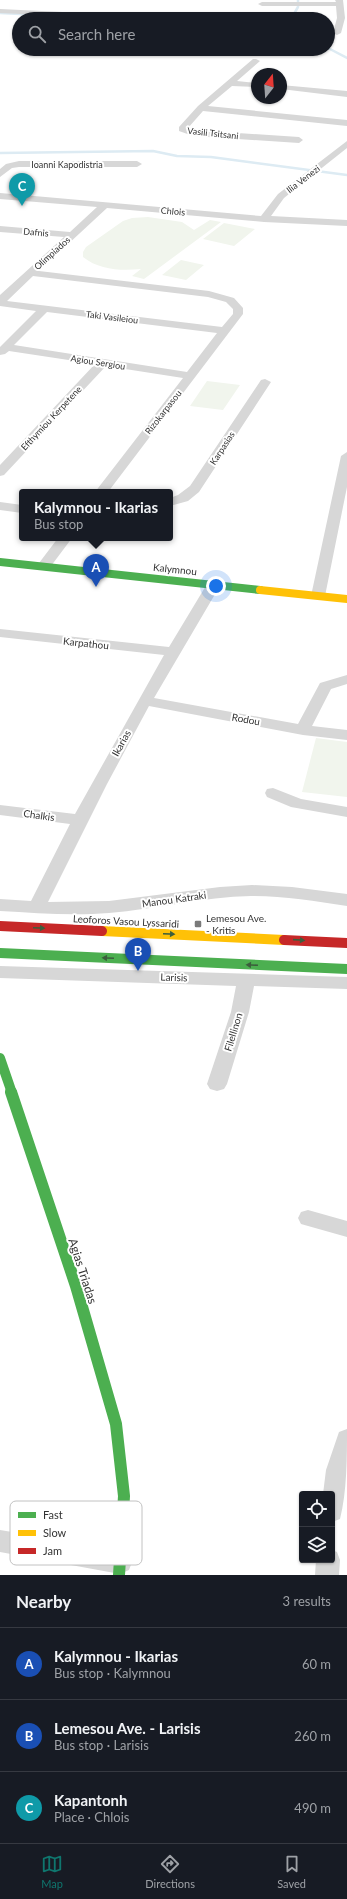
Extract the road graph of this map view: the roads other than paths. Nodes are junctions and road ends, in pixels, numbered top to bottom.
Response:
1 (340, 2) edge
2 (262, 4) dead end
3 (0, 11) edge
4 (50, 12) edge
5 (337, 33) joint
6 (347, 34) edge
7 (335, 37) edge
8 (347, 38) edge
9 (256, 61) dead end
10 (230, 83) junction
11 (251, 85) edge
12 (287, 89) edge
13 (347, 94) edge
14 (201, 108) junction
15 (347, 123) edge
16 (299, 140) dead end
17 (347, 144) edge
18 (343, 152) edge
19 (137, 164) dead end
20 (0, 174) edge
21 (0, 196) edge
22 (105, 206) junction
23 (264, 219) junction
24 (347, 223) edge
25 (0, 229) edge
26 (72, 235) junction
27 (31, 273) junction
28 (0, 302) edge
29 (44, 309) junction
30 (224, 331) junction
31 (3, 350) edge
32 (103, 363) junction
33 (191, 376) junction
34 (265, 382) dead end
35 (347, 456) edge
36 (0, 472) edge
37 (103, 489) edge
38 (173, 501) edge
39 (0, 506) edge
40 (19, 509) edge
41 (64, 541) edge
42 (0, 562) edge
43 (43, 567) junction
44 (214, 584) junction
45 (318, 596) junction
46 (347, 599) edge
47 (0, 633) edge
48 (172, 652) junction
49 (347, 679) edge
50 (145, 701) junction
51 (304, 730) junction
52 (347, 735) edge
53 (273, 794) dead end
54 (0, 810) edge
55 (347, 812) edge
56 (79, 820) junction
57 (347, 900) edge
58 (0, 905) edge
59 (37, 907) junction
60 (0, 926) edge
61 (347, 943) edge
62 (0, 953) edge
63 (347, 969) edge
64 (0, 972) edge
65 (246, 980) junction
66 (347, 983) edge
67 (0, 1058) edge
68 (217, 1084) dead end
69 (308, 1218) dead end
70 (347, 1229) edge
71 (347, 1439) edge
72 (335, 1491) edge
73 (124, 1501) edge
74 (0, 1541) edge
75 (10, 1543) edge
76 (328, 1563) edge
77 (107, 1565) edge
78 (120, 1568) edge
79 (327, 1575) edge

1 - 2 street
1 - 5 street
3 - 4 street
5 - 6 street
7 - 8 street
9 - 10 street, Vasili Tsitsani
10 - 11 street
10 - 14 street, Vasili Tsitsani
12 - 13 street
14 - 15 street
14 - 16 street, Vasili Tsitsani
17 - 18 street, Ilia Venezi
18 - 23 street, Ilia Venezi
19 - 20 street, Ioanni Kapodistria
21 - 22 street, Chlois
22 - 23 street, Chlois
22 - 26 street, Olimpiados
23 - 24 street, Chlois
25 - 26 street, Dafnis
26 - 27 street, Olimpiados
27 - 28 street, Olimpiados
27 - 30 street, Rizokarpasou
28 - 29 street, Taki Vasileiou
29 - 30 street, Taki Vasileiou
29 - 31 street
30 - 33 street, Rizokarpasou
31 - 32 street, Agiou Sergiou
32 - 33 street, Agiou Sergiou
32 - 36 street, Efthymiou Kerpetene
33 - 37 street, Rizokarpasou
34 - 38 street, Karpasias
35 - 45 street
39 - 40 street
41 - 43 street
42 - 43 street, Kalymnou
43 - 44 street, Kalymnou
44 - 45 street, Kalymnou
44 - 48 street, Ikarias
45 - 46 street, Kalymnou
47 - 48 street, Karpathou
48 - 50 street, Ikarias
49 - 51 street
50 - 51 street, Rodou
50 - 56 street, Ikarias
51 - 52 street, Rodou
53 - 55 street
54 - 56 street, Chalkis
56 - 59 street, Ikarias
57 - 59 street, Manou Katraki
58 - 59 street, Manou Katraki
60 -> 61 street, Leoforos Vasou Lyssaridi
63 -> 62 street
64 - 65 street, Larisis
65 - 66 street, Larisis
65 - 68 street, Filellinon
67 - 73 street, Agias Triadas
69 - 70 street
71 - 72 street
74 - 75 street
76 - 79 street
77 - 78 street

